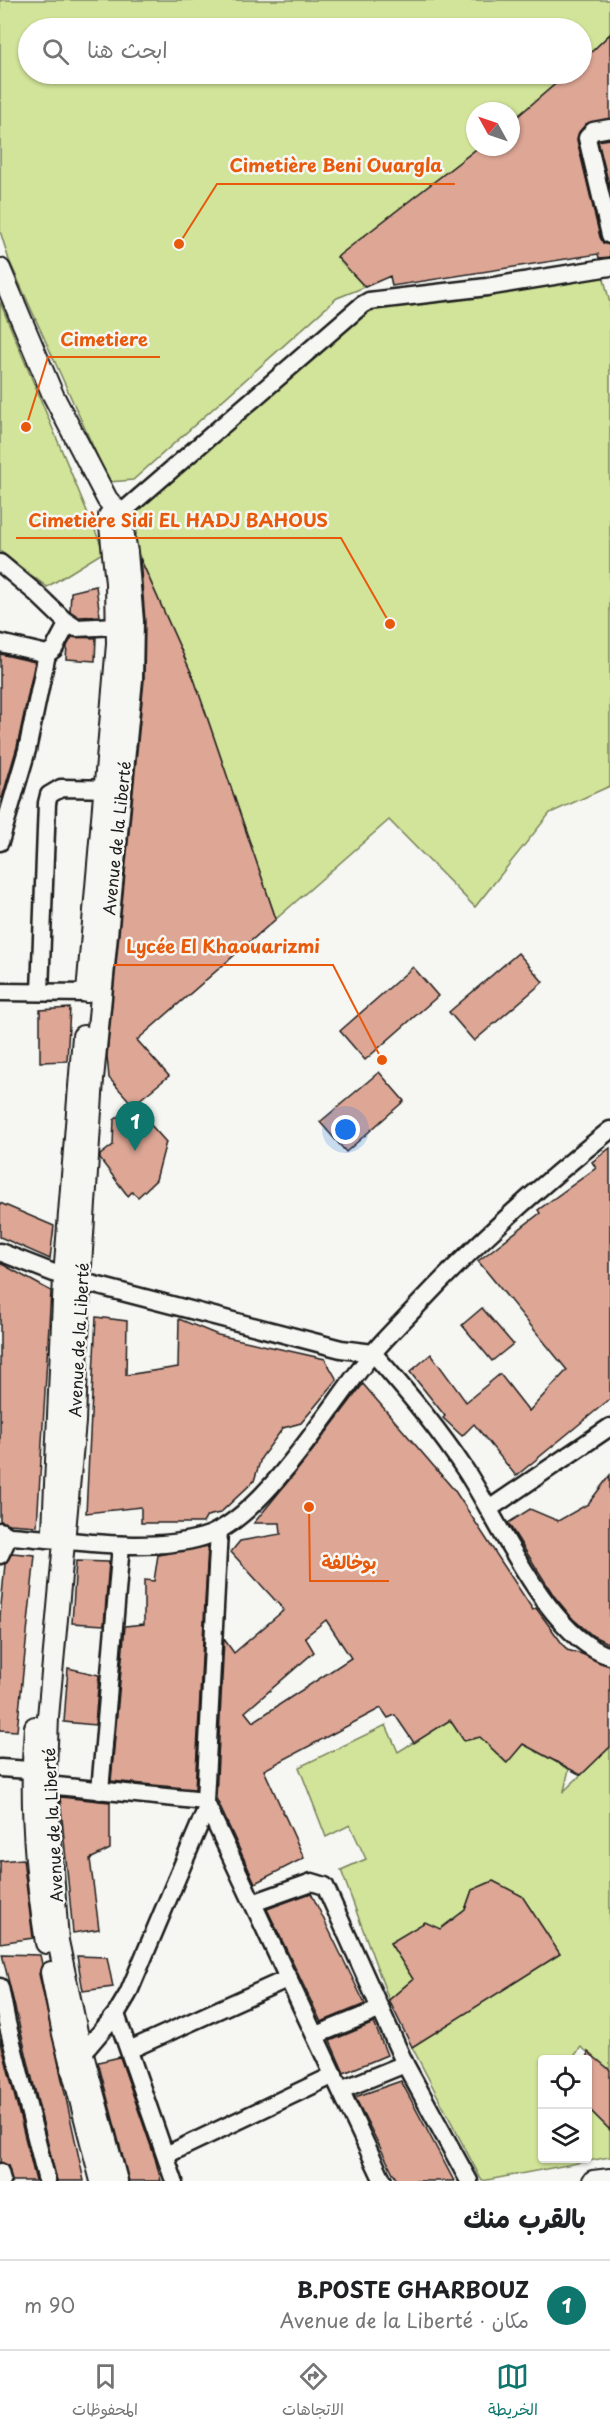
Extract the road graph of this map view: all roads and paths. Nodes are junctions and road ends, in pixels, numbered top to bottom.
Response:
1 (610, 128) edge
2 (610, 235) edge
3 (610, 267) edge
4 (0, 269) edge
5 (114, 517) junction
6 (0, 563) edge
7 (68, 623) junction
8 (117, 626) junction
9 (0, 643) edge
10 (47, 654) junction
11 (113, 788) junction
12 (0, 842) edge
13 (0, 992) edge
14 (40, 992) junction
15 (87, 993) junction
16 (610, 1130) edge
17 (0, 1252) edge
18 (72, 1279) junction
19 (373, 1353) junction
20 (610, 1427) edge
21 (489, 1509) junction
22 (219, 1530) junction
23 (5, 1534) edge
24 (59, 1539) junction
25 (121, 1545) junction
26 (0, 1555) edge
27 (610, 1656) edge
28 (0, 1768) edge
29 (42, 1776) junction
30 (100, 1791) junction
31 (206, 1804) junction
32 (254, 1903) junction
33 (289, 1978) junction
34 (0, 1987) edge
35 (381, 2009) junction
36 (116, 2014) junction
37 (3, 2024) edge
38 (316, 2035) junction
39 (129, 2050) junction
40 (83, 2053) junction
41 (405, 2064) junction
42 (338, 2083) junction
43 (166, 2155) junction
44 (0, 2172) edge
45 (610, 2179) edge
46 (2, 2181) edge
47 (47, 2181) edge
48 (101, 2181) edge
49 (117, 2181) edge
50 (174, 2181) edge
51 (383, 2181) edge
52 (469, 2181) edge
53 (593, 2181) edge

1 - 2 street
3 - 5 street
4 - 5 street, Avenue de la Liberté
5 - 8 street, Avenue de la Liberté
5 - 11 street, Avenue de la Liberté
6 - 7 street
7 - 8 street
7 - 10 street
8 - 11 street, Avenue de la Liberté
9 - 10 street
10 - 12 street
11 - 14 street
11 - 15 street, Avenue de la Liberté
11 - 18 street, Avenue de la Liberté
13 - 14 street
14 - 15 street
15 - 18 street, Avenue de la Liberté
16 - 19 street
17 - 18 street
18 - 19 street
18 - 24 street, Avenue de la Liberté
19 - 21 street
19 - 22 street
20 - 21 street
21 - 27 street
22 - 25 street
22 - 31 street
23 - 24 street
23 - 26 street
24 - 25 street
24 - 29 street, Avenue de la Liberté
25 - 30 street
28 - 29 street
29 - 30 street
29 - 40 street, Avenue de la Liberté
29 - 48 street, Avenue de la Liberté
30 - 31 street
31 - 32 street
31 - 36 street
32 - 33 street
32 - 35 street
33 - 38 street
33 - 39 street
34 - 37 street
35 - 38 street
35 - 41 street
36 - 39 street
36 - 40 street
37 - 47 street
38 - 42 street
39 - 43 street
40 - 49 street, Avenue de la Liberté
41 - 42 street
41 - 52 street
42 - 43 street
42 - 51 street
43 - 50 street
44 - 46 street
45 - 53 street

